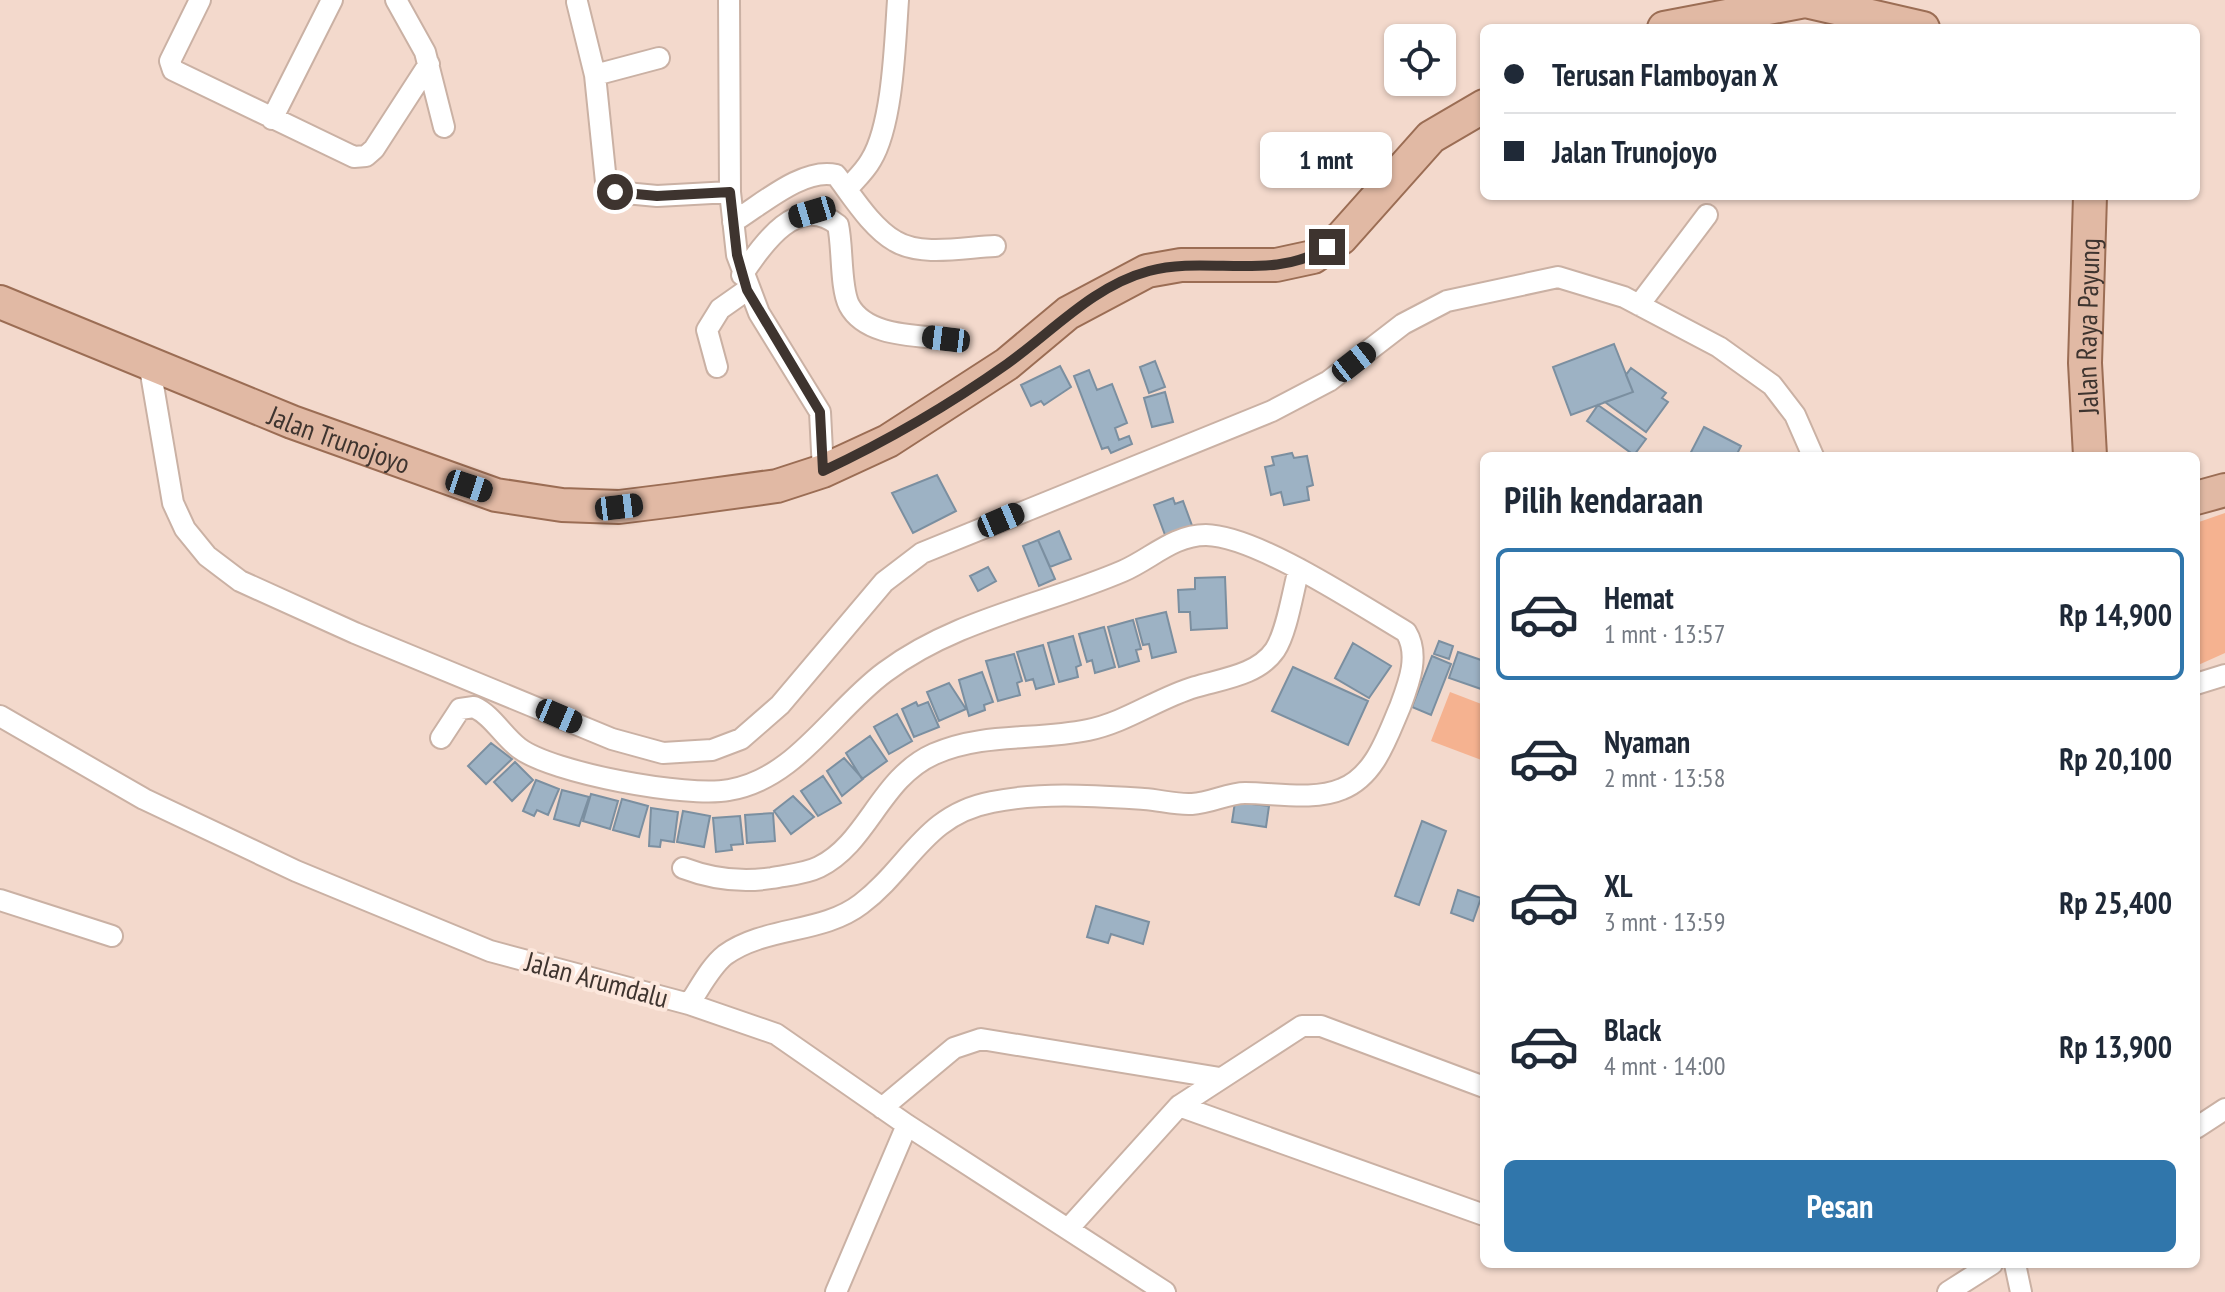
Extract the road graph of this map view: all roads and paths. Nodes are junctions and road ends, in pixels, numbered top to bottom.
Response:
1 (200, 0) edge
2 (332, 0) edge
3 (396, 0) edge
4 (729, 0) edge
5 (898, 0) edge
6 (1804, 0) edge
7 (577, 2) dead end
8 (1684, 24) edge
9 (1906, 24) edge
10 (659, 58) dead end
11 (429, 64) junction
12 (595, 75) junction
13 (1480, 108) edge
14 (272, 119) junction
15 (444, 127) dead end
16 (847, 189) junction
17 (730, 192) junction
18 (2090, 200) edge
19 (1707, 215) dead end
20 (733, 222) junction
21 (995, 246) dead end
22 (745, 282) junction
23 (0, 302) edge
24 (1639, 305) junction
25 (946, 339) dead end
26 (149, 362) junction
27 (717, 367) dead end
28 (1811, 452) edge
29 (2090, 452) edge
30 (823, 471) junction
31 (2225, 490) edge
32 (2200, 497) edge
33 (1299, 569) junction
34 (2225, 675) edge
35 (2200, 683) edge
36 (0, 716) edge
37 (441, 738) dead end
38 (683, 868) dead end
39 (0, 900) edge
40 (112, 936) dead end
41 (689, 1004) junction
42 (1220, 1078) junction
43 (1480, 1086) edge
44 (1179, 1106) junction
45 (882, 1108) junction
46 (2225, 1109) edge
47 (907, 1125) junction
48 (2200, 1125) edge
49 (1480, 1214) edge
50 (1068, 1229) junction
51 (1986, 1268) edge
52 (2016, 1268) edge
53 (836, 1292) edge
54 (1165, 1292) edge
55 (1948, 1292) edge
56 (2021, 1292) edge

1 - 14 street
2 - 14 street
3 - 11 street
4 - 17 street
5 - 16 street
6 - 8 main road
6 - 9 main road
7 - 12 street
10 - 12 street
11 - 14 street
11 - 15 street
12 - 17 street
13 - 30 main road, Jalan Trunojoyo
16 - 20 street
16 - 21 street
17 - 20 street
18 - 29 main road, Jalan Raya Payung
19 - 24 street
20 - 22 street
22 - 25 street
22 - 27 street
22 - 30 street
23 - 26 main road, Jalan Trunojoyo
24 - 26 street
24 - 28 street
26 - 30 main road, Jalan Trunojoyo
31 - 32 main road
33 - 37 street
33 - 38 street
33 - 41 street
34 - 35 street
36 - 41 street, Jalan Arumdalu
39 - 40 street
41 - 45 street, Jalan Arumdalu
42 - 43 street
42 - 44 street
42 - 45 street
44 - 49 street
44 - 50 street
45 - 47 street, Jalan Arumdalu
46 - 48 street
47 - 50 street, Jalan Arumdalu
47 - 53 street
50 - 54 street, Jalan Arumdalu
51 - 55 street
52 - 56 street

